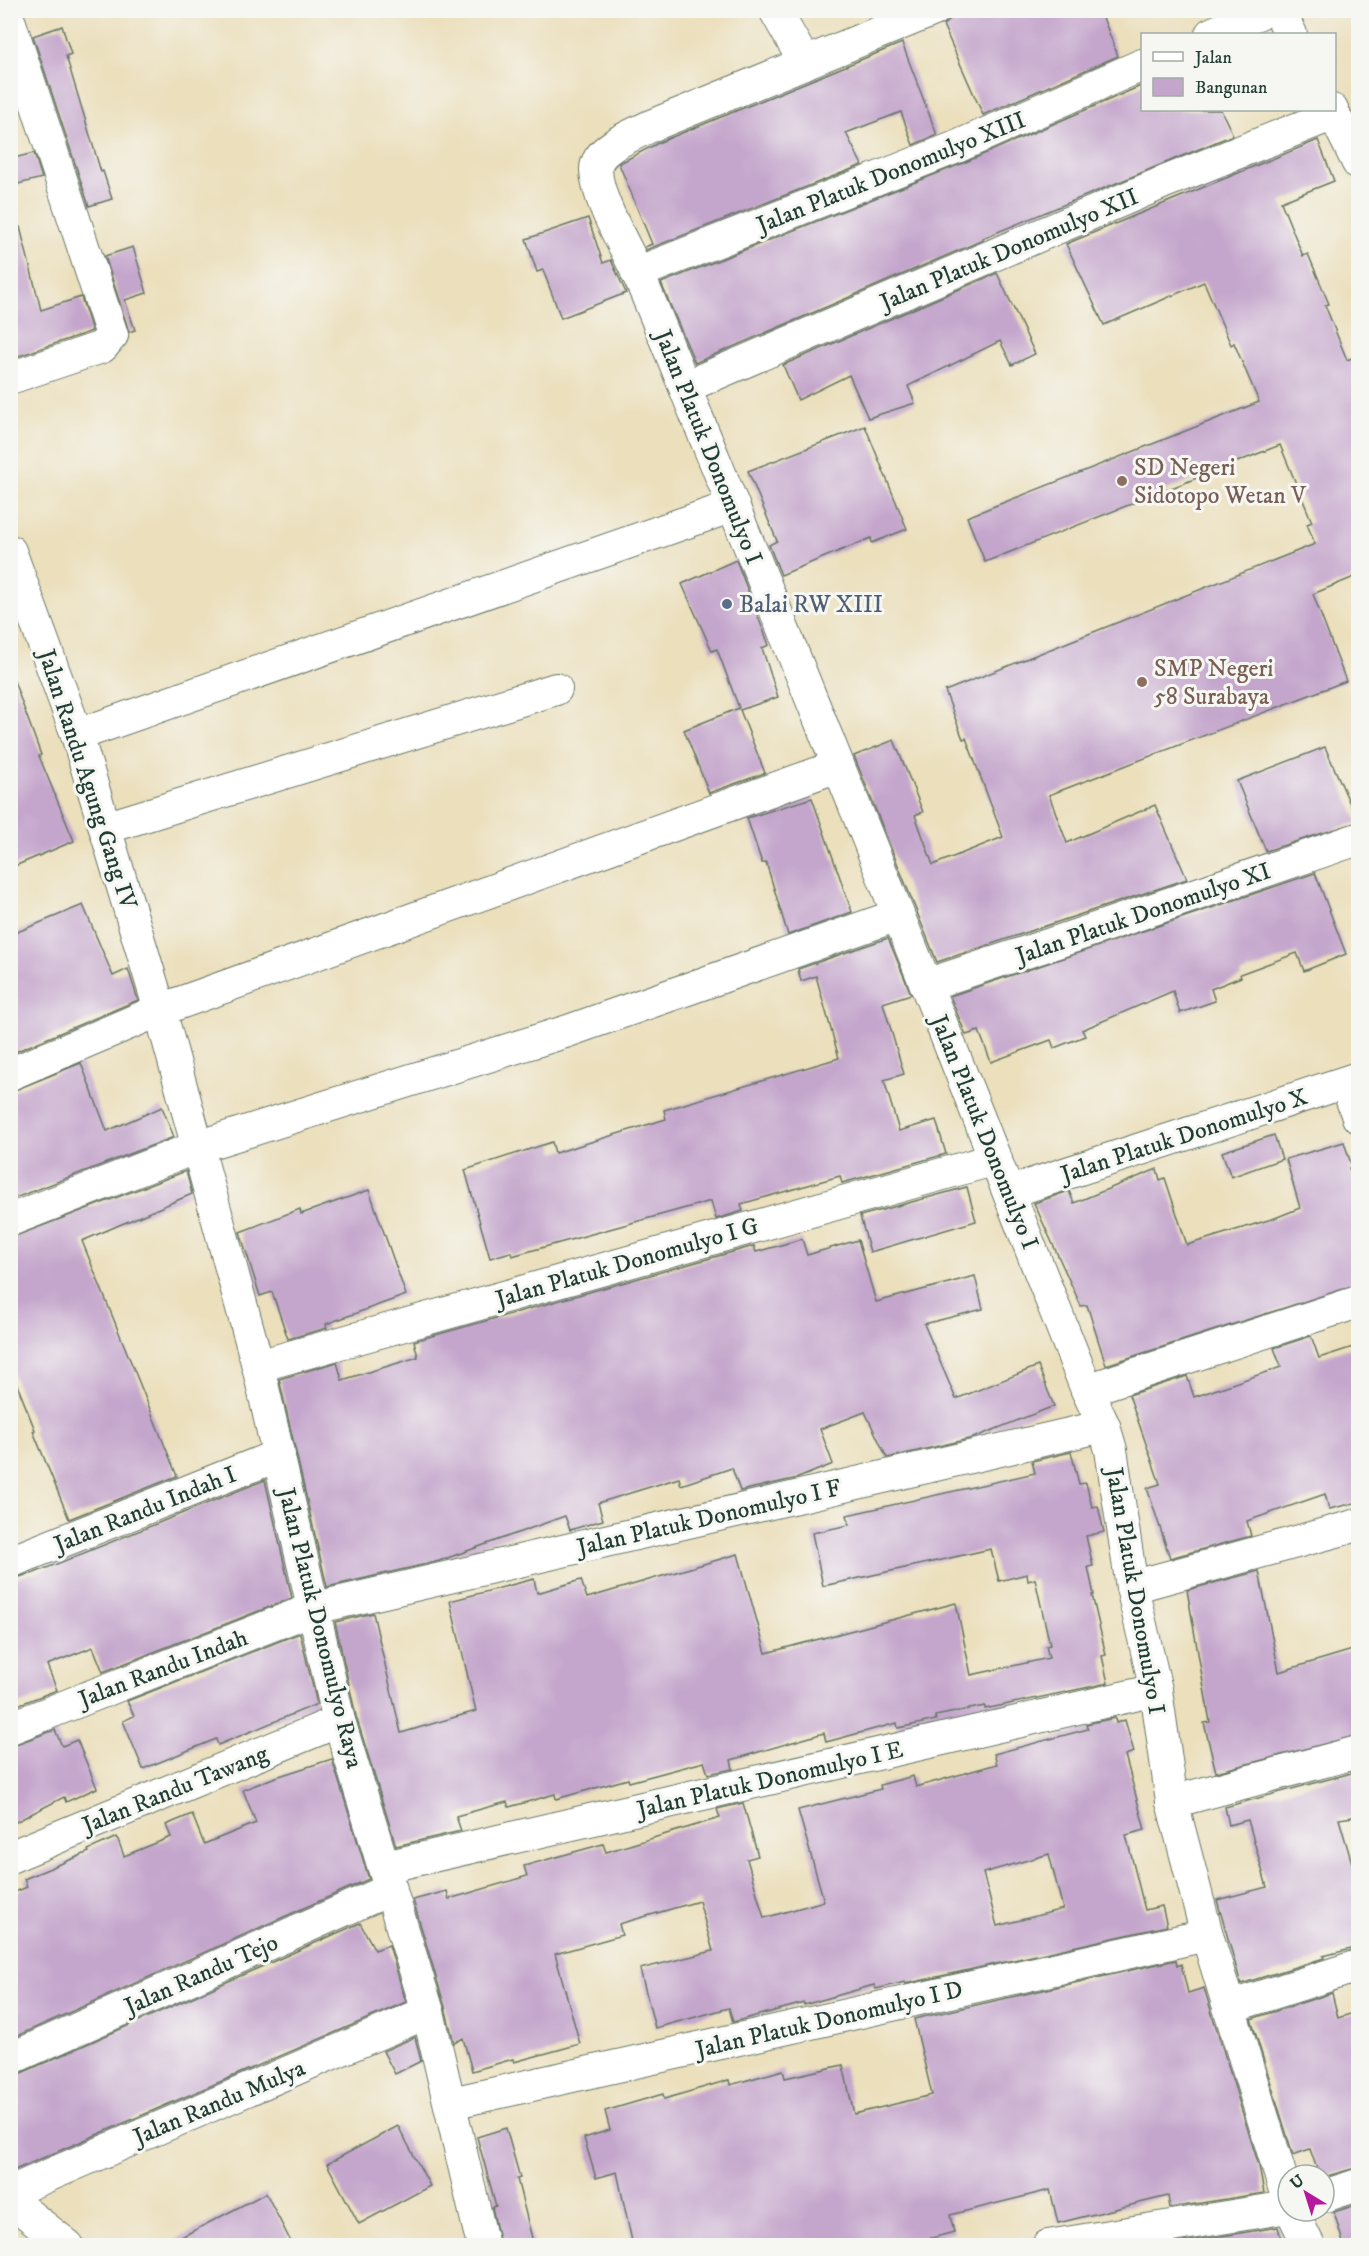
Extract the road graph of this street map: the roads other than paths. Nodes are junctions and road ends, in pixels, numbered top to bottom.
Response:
1 (775, 10) edge
2 (934, 10) edge
3 (1266, 10) edge
4 (1278, 10) edge
5 (10, 23) edge
6 (1213, 33) edge
7 (1290, 33) edge
8 (805, 63) junction
9 (1141, 66) edge
10 (1333, 112) edge
11 (1359, 163) edge
12 (638, 273) junction
13 (10, 378) edge
14 (685, 387) junction
15 (733, 506) junction
16 (10, 551) edge
17 (556, 689) dead end
18 (77, 735) junction
19 (838, 766) junction
20 (105, 828) junction
21 (1359, 839) edge
22 (898, 915) junction
23 (926, 985) junction
24 (160, 1010) junction
25 (10, 1074) edge
26 (1352, 1080) edge
27 (1359, 1118) edge
28 (197, 1146) junction
29 (996, 1159) junction
30 (1009, 1192) junction
31 (10, 1220) edge
32 (1359, 1302) edge
33 (258, 1366) junction
34 (1087, 1390) junction
35 (1104, 1426) junction
36 (279, 1455) junction
37 (1359, 1525) edge
38 (10, 1562) edge
39 (1132, 1587) junction
40 (315, 1608) junction
41 (1156, 1690) junction
42 (339, 1721) junction
43 (10, 1728) edge
44 (1359, 1752) edge
45 (1172, 1802) junction
46 (10, 1857) edge
47 (388, 1878) junction
48 (1208, 1935) junction
49 (1359, 1966) edge
50 (1229, 2007) junction
51 (428, 2012) junction
52 (10, 2059) edge
53 (451, 2103) junction
54 (1277, 2163) edge
55 (1359, 2185) edge
56 (10, 2192) edge
57 (1336, 2192) edge
58 (10, 2200) edge
59 (1276, 2209) edge
60 (1298, 2223) edge
61 (68, 2246) edge
62 (483, 2246) edge
63 (1048, 2246) edge
64 (1309, 2246) edge

1 - 8 street
2 - 8 street
3 - 6 street
4 - 7 street
5 - 13 street
8 - 12 street, Jalan Platuk Donomulyo I
9 - 12 street, Jalan Platuk Donomulyo XIII
10 - 11 street
10 - 14 street, Jalan Platuk Donomulyo XII
12 - 14 street, Jalan Platuk Donomulyo I
14 - 15 street, Jalan Platuk Donomulyo I
15 - 18 street
15 - 19 street, Jalan Platuk Donomulyo I
16 - 18 street, Jalan Randu Agung Gang IV
17 - 20 street
18 - 20 street, Jalan Randu Agung Gang IV
19 - 22 street, Jalan Platuk Donomulyo I
19 - 24 street
20 - 24 street, Jalan Randu Agung Gang IV
21 - 23 street, Jalan Platuk Donomulyo XI
22 - 23 street, Jalan Platuk Donomulyo I
22 - 28 street
23 - 29 street, Jalan Platuk Donomulyo I
24 - 25 street
24 - 28 street, Jalan Platuk Donomulyo Raya
26 - 27 street
26 - 30 street, Jalan Platuk Donomulyo X
28 - 31 street
28 - 33 street, Jalan Platuk Donomulyo Raya
29 - 30 street, Jalan Platuk Donomulyo I
29 - 33 street, Jalan Platuk Donomulyo I G
30 - 34 street, Jalan Platuk Donomulyo I
32 - 34 street
33 - 36 street, Jalan Platuk Donomulyo Raya
34 - 35 street, Jalan Platuk Donomulyo I
35 - 39 street, Jalan Platuk Donomulyo I
35 - 40 street, Jalan Platuk Donomulyo I F
36 - 38 street, Jalan Randu Indah I
36 - 40 street, Jalan Platuk Donomulyo Raya
37 - 39 street
39 - 41 street, Jalan Platuk Donomulyo I
40 - 42 street, Jalan Platuk Donomulyo Raya
40 - 43 street, Jalan Randu Indah
41 - 45 street, Jalan Platuk Donomulyo I
41 - 47 street, Jalan Platuk Donomulyo I E
42 - 46 street, Jalan Randu Tawang
42 - 47 street, Jalan Platuk Donomulyo Raya
44 - 45 street
45 - 48 street, Jalan Platuk Donomulyo I
47 - 51 street, Jalan Platuk Donomulyo Raya
47 - 52 street, Jalan Randu Tejo
48 - 50 street, Jalan Platuk Donomulyo I
48 - 53 street, Jalan Platuk Donomulyo I D
49 - 50 street
50 - 54 street, Jalan Platuk Donomulyo I
51 - 53 street, Jalan Platuk Donomulyo Raya
51 - 56 street, Jalan Randu Mulya
53 - 62 street, Jalan Platuk Donomulyo Raya
55 - 57 street
58 - 61 street
59 - 63 street
60 - 64 street

